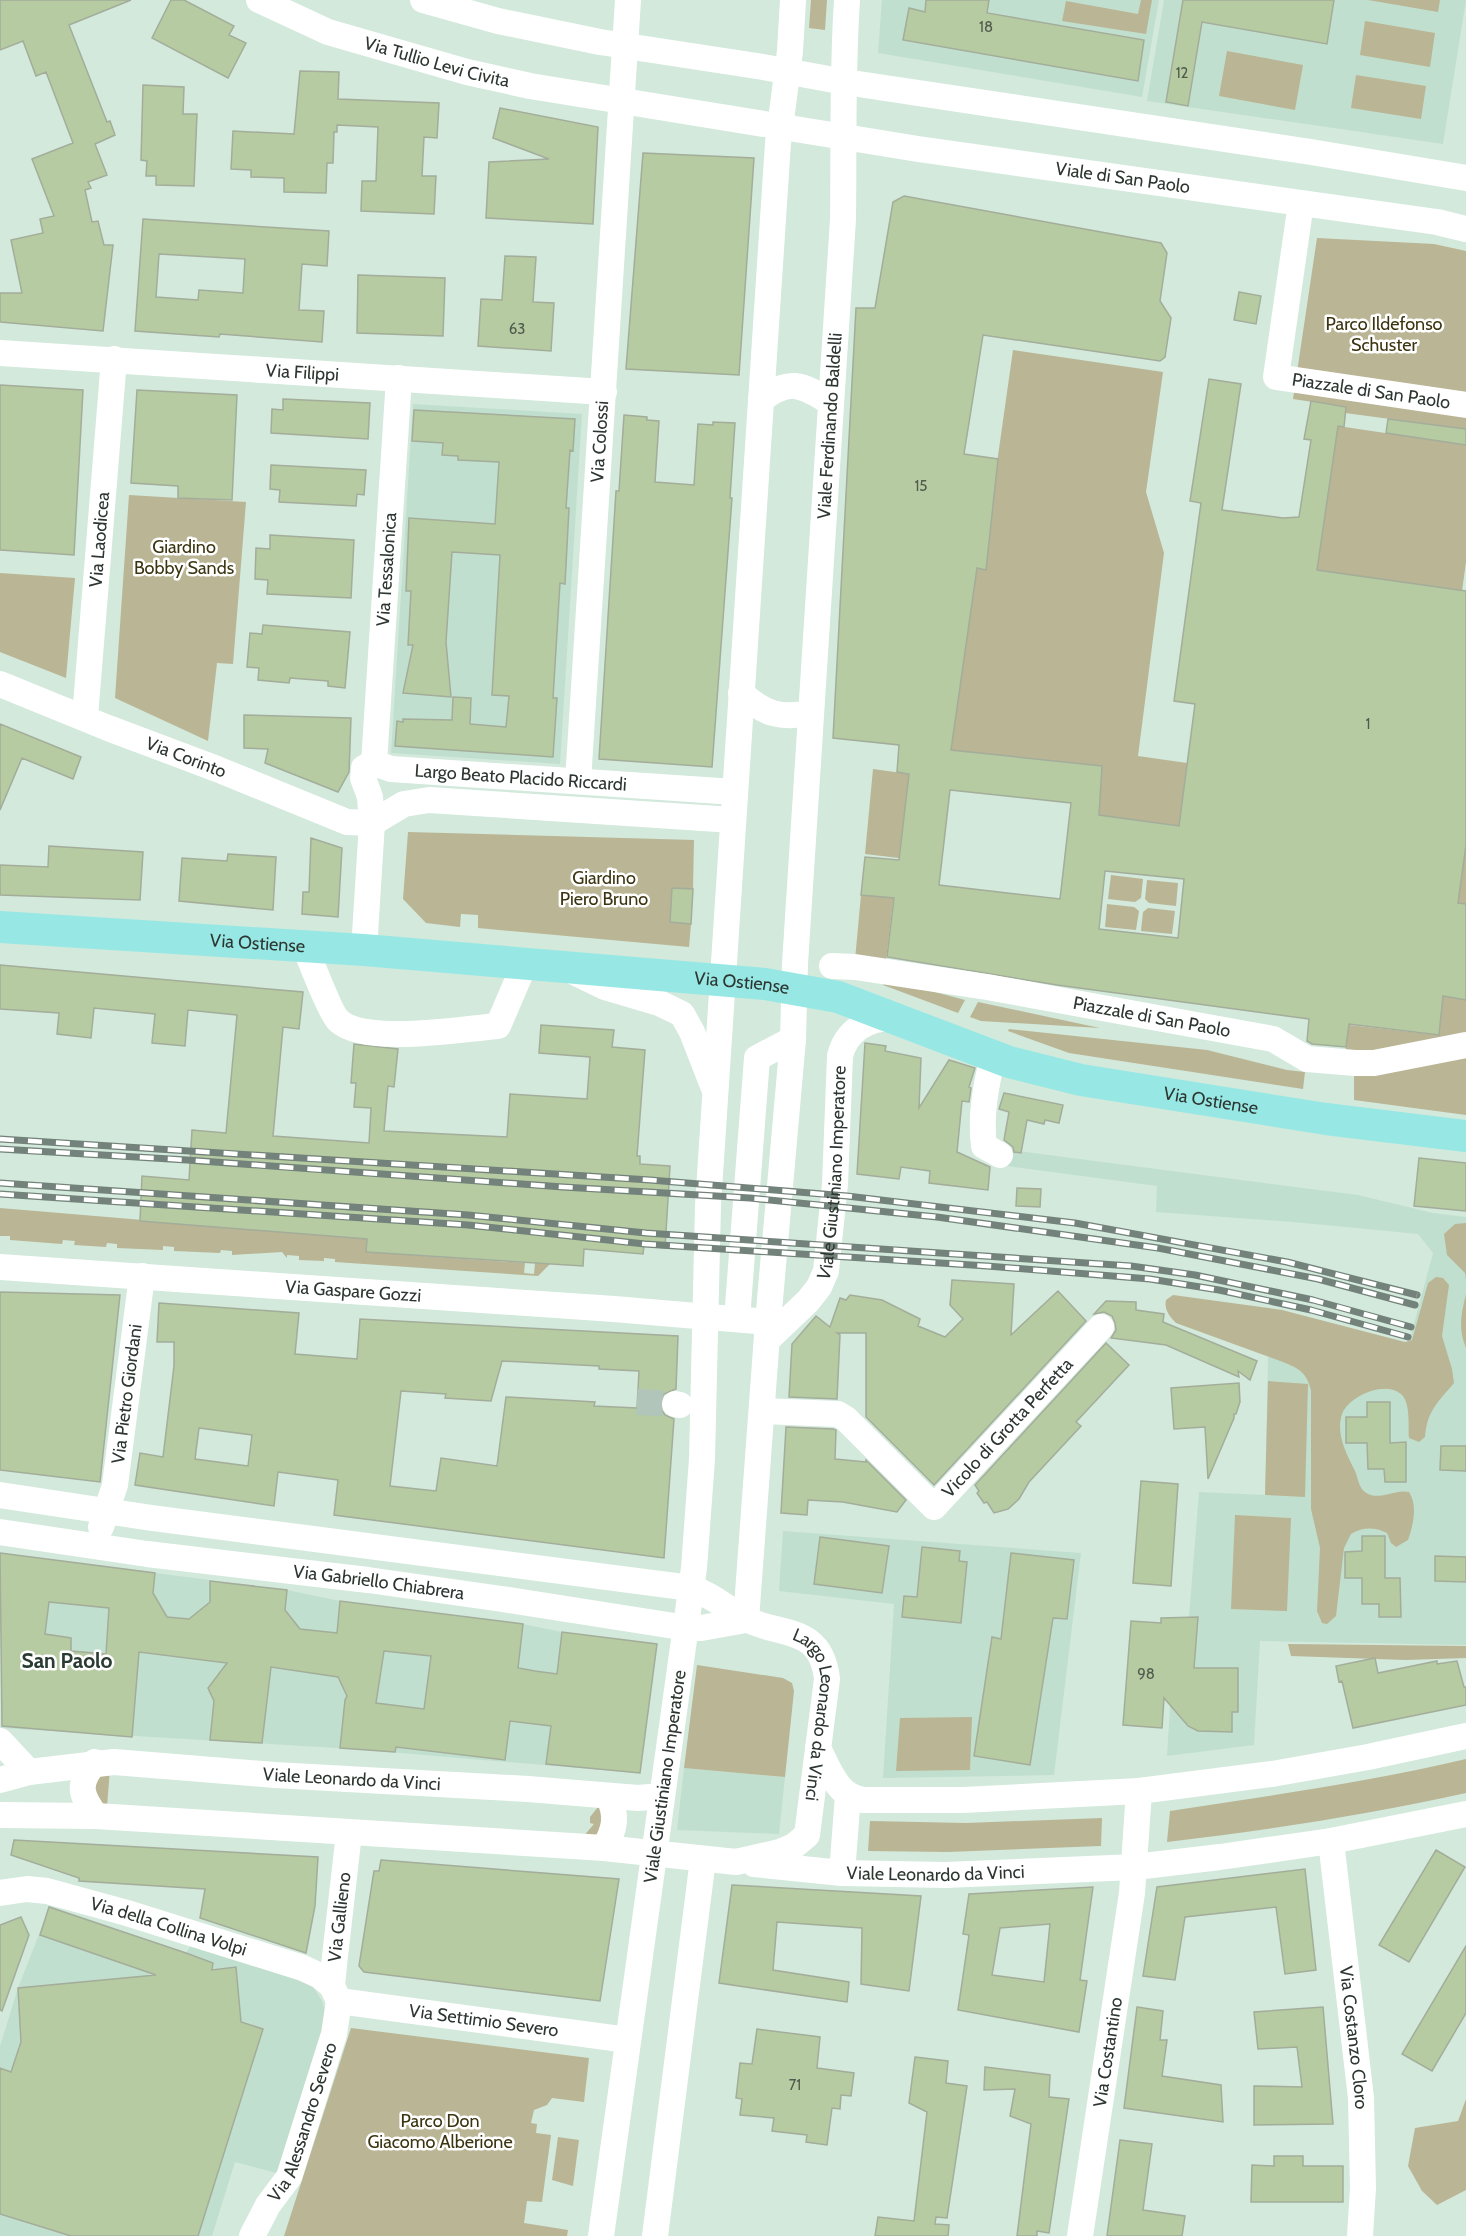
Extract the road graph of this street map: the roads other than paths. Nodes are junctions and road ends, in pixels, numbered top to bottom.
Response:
1 (258, 0) edge
2 (423, 0) edge
3 (628, 0) edge
4 (793, 0) edge
5 (846, 0) edge
6 (625, 46) junction
7 (787, 71) junction
8 (845, 82) junction
9 (621, 101) junction
10 (780, 127) junction
11 (844, 138) junction
12 (1466, 178) edge
13 (1302, 203) junction
14 (1466, 229) edge
15 (0, 353) edge
16 (114, 359) junction
17 (399, 378) junction
18 (604, 392) junction
19 (760, 400) junction
20 (830, 402) junction
21 (1466, 405) edge
22 (0, 684) edge
23 (741, 693) junction
24 (811, 713) junction
25 (85, 717) junction
26 (374, 763) junction
27 (578, 781) junction
28 (735, 792) junction
29 (734, 820) junction
30 (372, 823) junction
31 (0, 927) edge
32 (304, 945) junction
33 (364, 950) junction
34 (525, 963) junction
35 (564, 966) junction
36 (832, 966) dead end
37 (724, 981) junction
38 (795, 989) junction
39 (893, 1018) junction
40 (793, 1039) junction
41 (1466, 1045) edge
42 (993, 1056) junction
43 (716, 1091) junction
44 (1466, 1136) edge
45 (1000, 1155) dead end
46 (0, 1267) edge
47 (142, 1276) junction
48 (707, 1317) junction
49 (737, 1319) junction
50 (1101, 1328) dead end
51 (768, 1330) junction
52 (762, 1411) junction
53 (0, 1495) edge
54 (116, 1513) junction
55 (0, 1532) edge
56 (92, 1546) junction
57 (121, 1550) junction
58 (641, 1581) junction
59 (692, 1588) junction
60 (636, 1619) junction
61 (746, 1620) junction
62 (687, 1628) junction
63 (1466, 1736) edge
64 (0, 1741) edge
65 (818, 1748) junction
66 (95, 1762) junction
67 (41, 1770) junction
68 (0, 1780) edge
69 (1139, 1791) junction
70 (848, 1795) junction
71 (608, 1796) junction
72 (662, 1796) junction
73 (54, 1814) junction
74 (1466, 1814) edge
75 (0, 1815) edge
76 (96, 1816) junction
77 (349, 1833) junction
78 (1331, 1841) junction
79 (604, 1848) junction
80 (654, 1854) junction
81 (703, 1859) junction
82 (736, 1862) junction
83 (1135, 1867) junction
84 (842, 1873) junction
85 (0, 1893) edge
86 (335, 1994) junction
87 (628, 2040) junction
88 (252, 2236) edge
89 (601, 2236) edge
90 (655, 2236) edge
91 (1080, 2236) edge
92 (1360, 2236) edge

1 - 9 street, Via Tullio Levi Civita
2 - 6 street
3 - 6 street
4 - 7 street
5 - 8 street, Viale Ferdinando Baldelli
6 - 7 street
6 - 9 street
7 - 8 street
7 - 10 street
8 - 11 street, Viale Ferdinando Baldelli
8 - 12 street
9 - 10 street, Via Tullio Levi Civita
9 - 18 street, Via Colossi
10 - 11 street, Viale di San Paolo
10 - 19 street
11 - 13 street, Viale di San Paolo
11 - 20 street, Viale Ferdinando Baldelli
13 - 14 street, Viale di San Paolo
13 - 21 street, Piazzale di San Paolo
15 - 16 street, Via Filippi
16 - 17 street, Via Filippi
16 - 25 street, Via Laodicea
17 - 18 street, Via Filippi
17 - 26 street, Via Tessalonica
18 - 27 street, Via Colossi
19 - 20 street
19 - 23 street
20 - 24 street, Viale Ferdinando Baldelli
22 - 25 street, Via Corinto
23 - 24 street
23 - 28 street
24 - 38 street, Viale Ferdinando Baldelli
25 - 30 street, Via Corinto
26 - 27 street, Largo Beato Placido Riccardi
26 - 30 street
27 - 28 street, Largo Beato Placido Riccardi
28 - 29 street
29 - 30 street, Largo Beato Placido Riccardi
29 - 37 street
30 - 33 street
31 - 32 main road, Via Ostiense
32 - 33 main road, Via Ostiense
32 - 34 street
33 - 34 main road, Via Ostiense
34 - 35 main road, Via Ostiense
35 - 37 main road, Via Ostiense
35 - 43 street
36 - 41 street, Piazzale di San Paolo
37 - 38 main road, Via Ostiense
37 - 43 street, Viale Giustiniano Imperatore
38 - 39 main road, Via Ostiense
38 - 40 street
39 - 42 main road, Via Ostiense
39 - 51 street, Viale Giustiniano Imperatore
40 - 49 street
40 - 51 street
42 - 44 main road, Via Ostiense
42 - 45 street
43 - 48 street, Viale Giustiniano Imperatore
46 - 47 street, Via Gaspare Gozzi
47 - 48 street, Via Gaspare Gozzi
47 - 54 street, Via Pietro Giordani
48 - 49 street
48 - 59 street, Viale Giustiniano Imperatore
49 - 51 street
50 - 52 street, Vicolo di Grotta Perfetta
51 - 52 street
52 - 61 street
53 - 54 street, Via Gabriello Chiabrera
54 - 56 street
54 - 57 street
54 - 58 street, Via Gabriello Chiabrera
55 - 56 street, Via Gabriello Chiabrera
56 - 57 street, Via Gabriello Chiabrera
57 - 60 street, Via Gabriello Chiabrera
58 - 59 street, Via Gabriello Chiabrera
58 - 60 street
59 - 61 street, Largo Leonardo da Vinci
59 - 62 street, Viale Giustiniano Imperatore
60 - 62 street, Via Gabriello Chiabrera
61 - 62 street, Largo Leonardo da Vinci
61 - 65 street, Largo Leonardo da Vinci
62 - 72 street, Viale Giustiniano Imperatore
63 - 69 street
64 - 67 street
65 - 70 street
65 - 82 street, Largo Leonardo da Vinci
66 - 67 street, Viale Leonardo da Vinci
66 - 71 street, Viale Leonardo da Vinci
66 - 76 street
67 - 68 street, Viale Leonardo da Vinci
67 - 73 street
69 - 70 street
69 - 83 street
70 - 84 street, Largo Leonardo da Vinci
71 - 72 street, Viale Leonardo da Vinci
71 - 79 street
72 - 80 street, Viale Giustiniano Imperatore
73 - 75 street
73 - 76 street
74 - 78 street, Viale Leonardo da Vinci
76 - 77 street
77 - 79 street
77 - 86 street, Via Gallieno
78 - 83 street, Viale Leonardo da Vinci
78 - 92 street, Via Costanzo Cloro
79 - 80 street
80 - 81 street, Largo Leonardo da Vinci
80 - 87 street, Viale Giustiniano Imperatore
81 - 82 street, Largo Leonardo da Vinci
81 - 90 street
82 - 84 street, Viale Leonardo da Vinci
83 - 84 street, Viale Leonardo da Vinci
83 - 91 street, Via Costantino
85 - 86 street, Via della Collina Volpi
86 - 87 street, Via Settimio Severo
86 - 88 street, Via Alessandro Severo
87 - 89 street, Viale Giustiniano Imperatore

